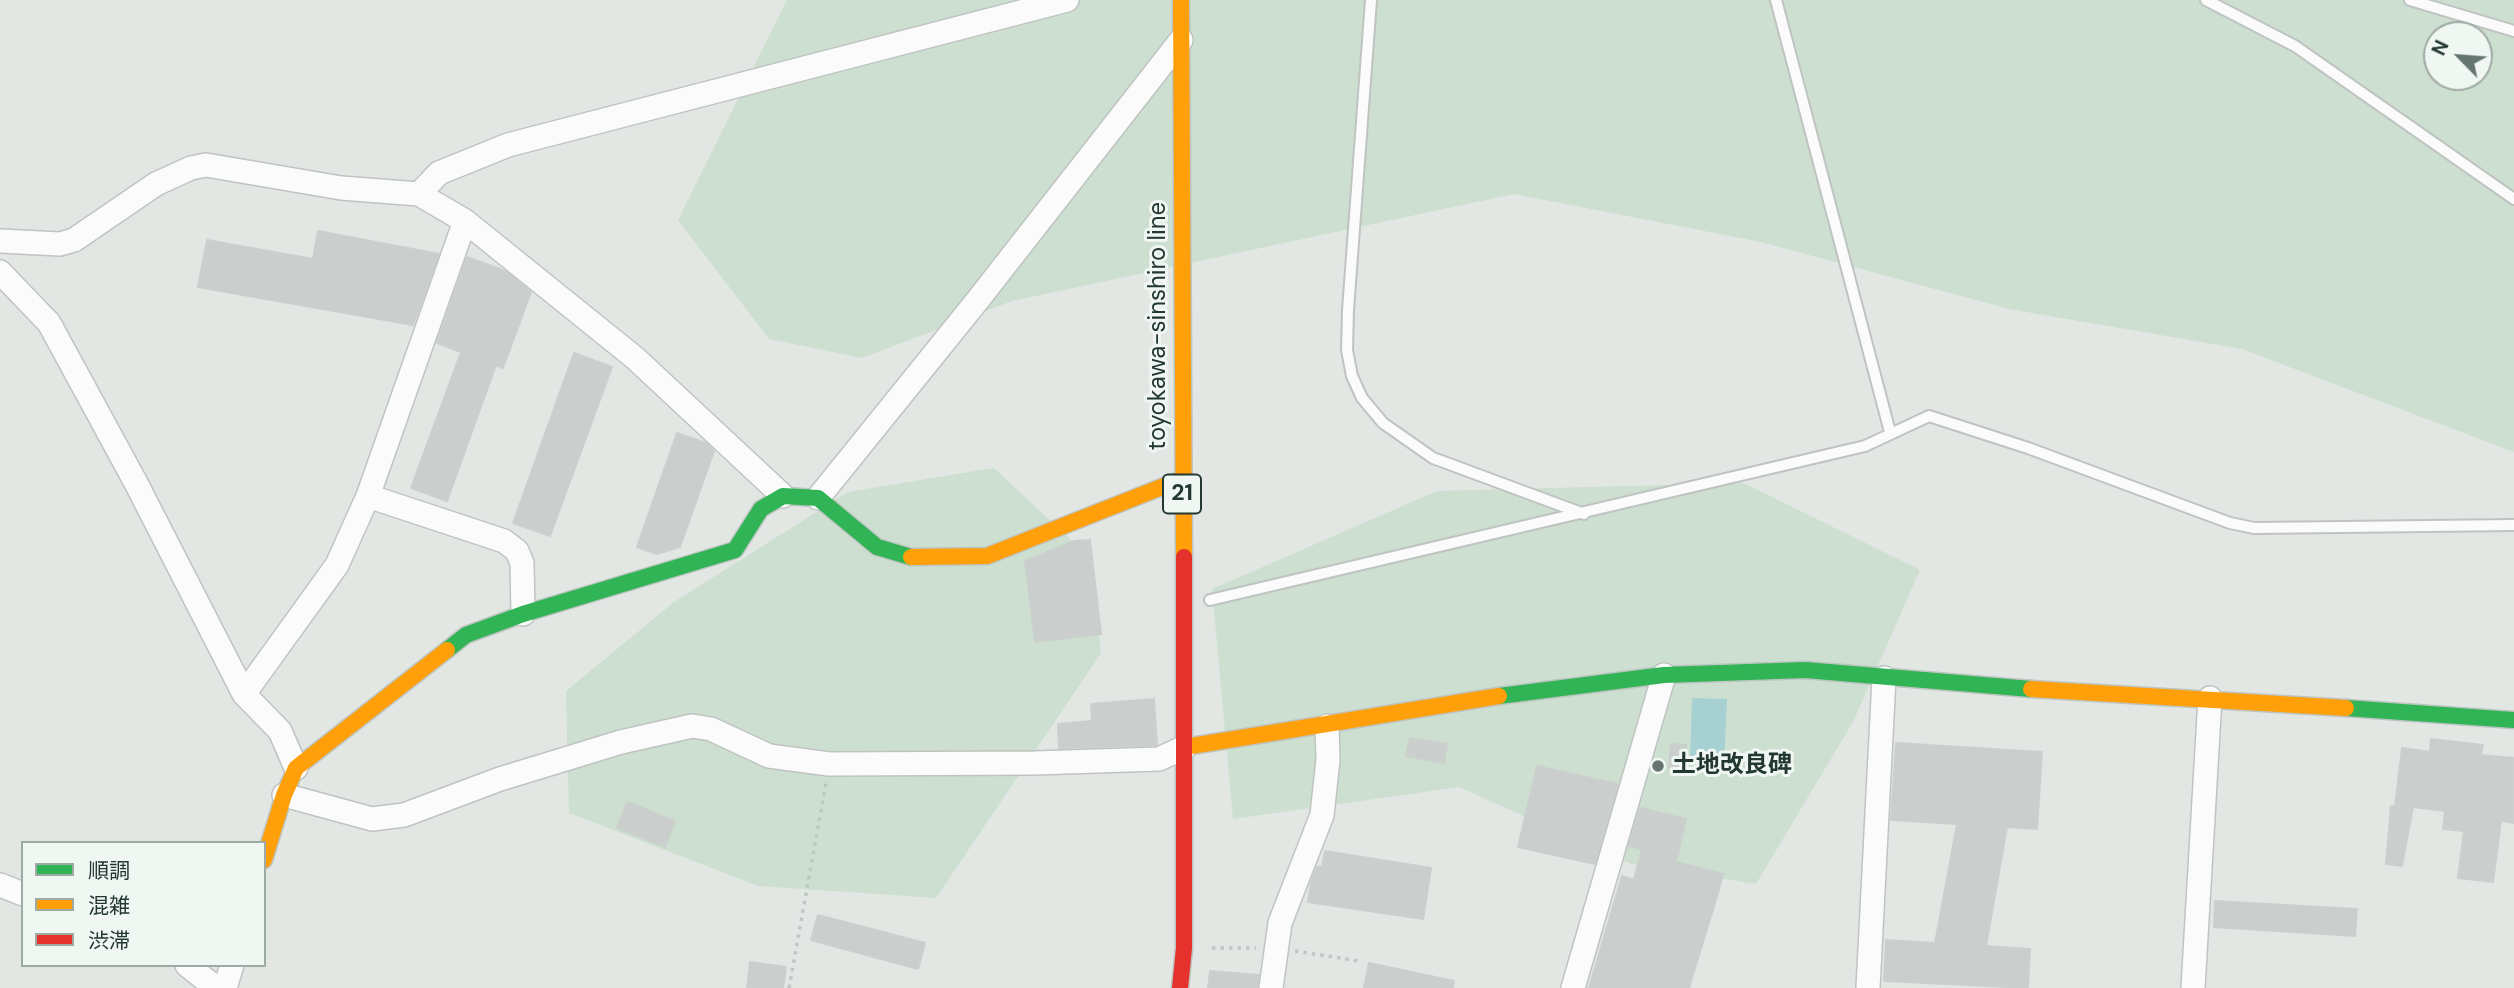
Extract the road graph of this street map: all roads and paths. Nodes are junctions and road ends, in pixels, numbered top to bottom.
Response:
1 (1067, 0) edge
2 (1181, 0) edge
3 (1371, 0) edge
4 (1776, 0) edge
5 (2206, 0) edge
6 (2410, 0) edge
7 (2514, 31) edge
8 (1181, 40) junction
9 (419, 194) junction
10 (2514, 199) edge
11 (464, 221) junction
12 (0, 241) edge
13 (0, 272) edge
14 (1890, 432) junction
15 (1182, 479) junction
16 (369, 496) junction
17 (783, 496) junction
18 (818, 498) junction
19 (1584, 514) junction
20 (2514, 525) edge
21 (1210, 600) dead end
22 (523, 614) junction
23 (1664, 675) junction
24 (1884, 678) junction
25 (244, 694) junction
26 (2210, 698) junction
27 (2514, 720) edge
28 (1327, 726) junction
29 (1185, 747) junction
30 (829, 764) junction
31 (296, 768) junction
32 (284, 795) junction
33 (266, 854) edge
34 (0, 885) edge
35 (21, 893) edge
36 (190, 967) edge
37 (231, 967) edge
38 (216, 988) edge
39 (225, 988) edge
40 (789, 988) edge
41 (1180, 988) edge
42 (1271, 988) edge
43 (1573, 988) edge
44 (1868, 988) edge
45 (2193, 988) edge

1 - 9 street
2 - 8 street, toyokawa-sinshiro line / 21
3 - 19 lane
4 - 14 lane
5 - 10 lane
6 - 7 lane
8 - 15 street, toyokawa-sinshiro line / 21
8 - 18 street
9 - 11 street
9 - 12 street
11 - 16 street
11 - 17 street
13 - 25 street
14 - 19 lane
14 - 20 lane
15 - 18 street
15 - 29 street, toyokawa-sinshiro line / 21
16 - 22 street
16 - 25 street
17 - 18 street
17 - 22 street
19 - 21 lane
22 - 31 street
23 - 24 street
23 - 28 street
23 - 43 street
24 - 26 street
24 - 44 street
25 - 31 street
26 - 27 street
26 - 45 street
28 - 29 street
28 - 42 street
29 - 30 street
29 - 41 street, toyokawa-sinshiro line / 21
30 - 32 street
30 - 40 path
31 - 32 street
32 - 33 street
34 - 35 street
36 - 38 street
37 - 39 street

